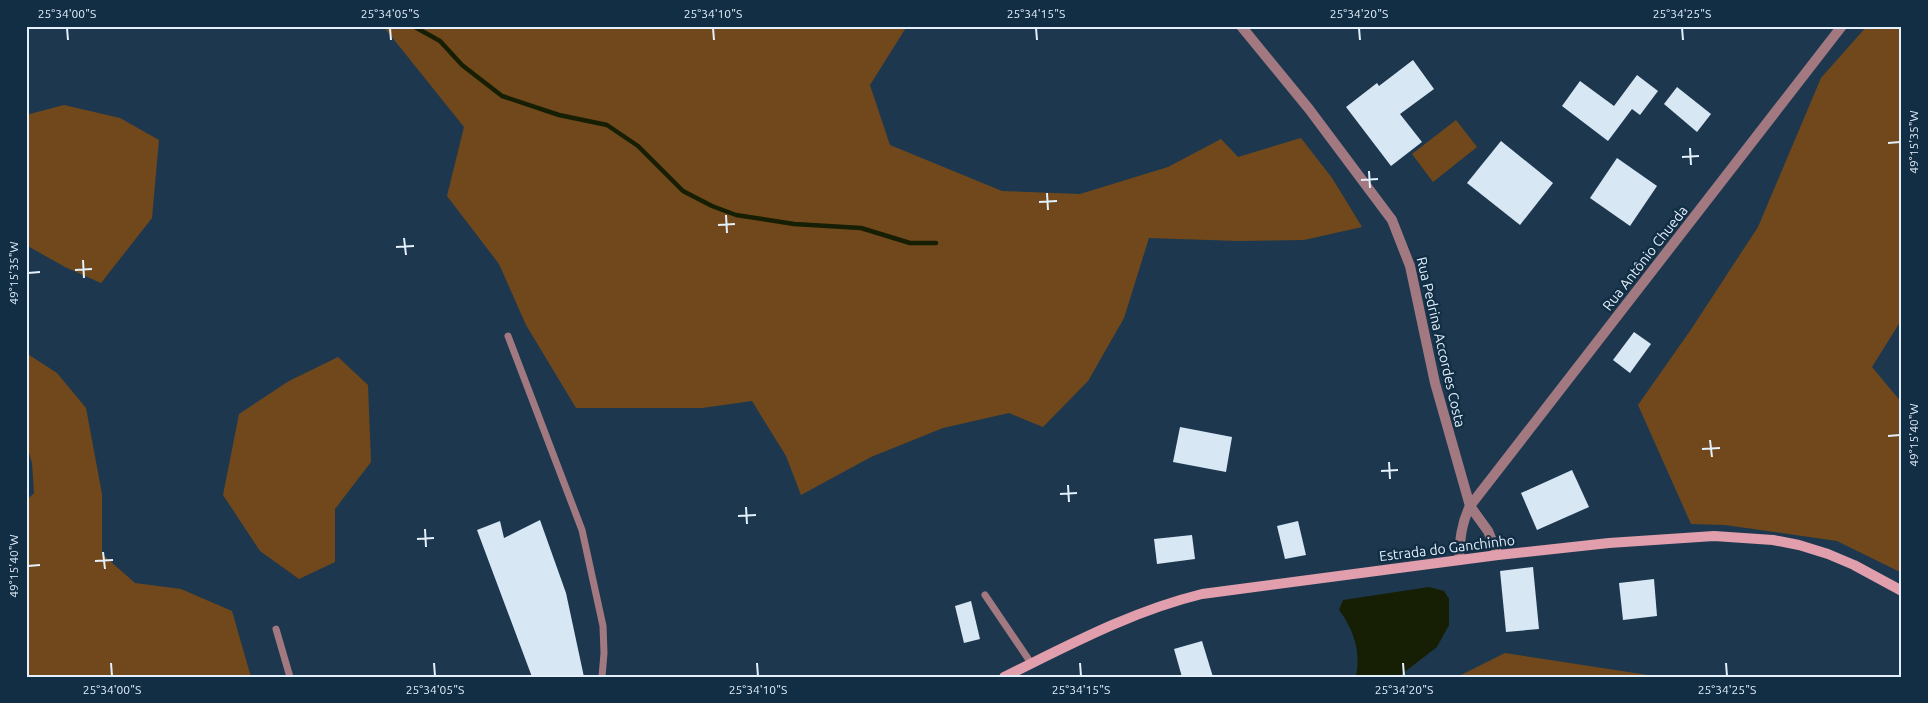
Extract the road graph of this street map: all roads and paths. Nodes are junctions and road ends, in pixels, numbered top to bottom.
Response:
1 (1240, 26) edge
2 (1842, 26) edge
3 (508, 336) dead end
4 (1470, 506) junction
5 (1498, 555) junction
6 (1459, 560) junction
7 (1902, 591) edge
8 (985, 595) dead end
9 (276, 629) dead end
10 (1032, 663) junction
11 (290, 677) edge
12 (602, 677) edge
13 (1004, 677) edge

1 - 4 street, Rua Pedrina Accordes Costa
2 - 4 street, Rua Antônio Chueda
3 - 12 lane
4 - 5 street, Rua Pedrina Accordes Costa
4 - 6 street
5 - 6 street, Estrada do Ganchinho
5 - 7 street, Estrada do Ganchinho
6 - 10 street, Estrada do Ganchinho
8 - 10 lane
9 - 11 lane
10 - 13 street, Estrada do Ganchinho

